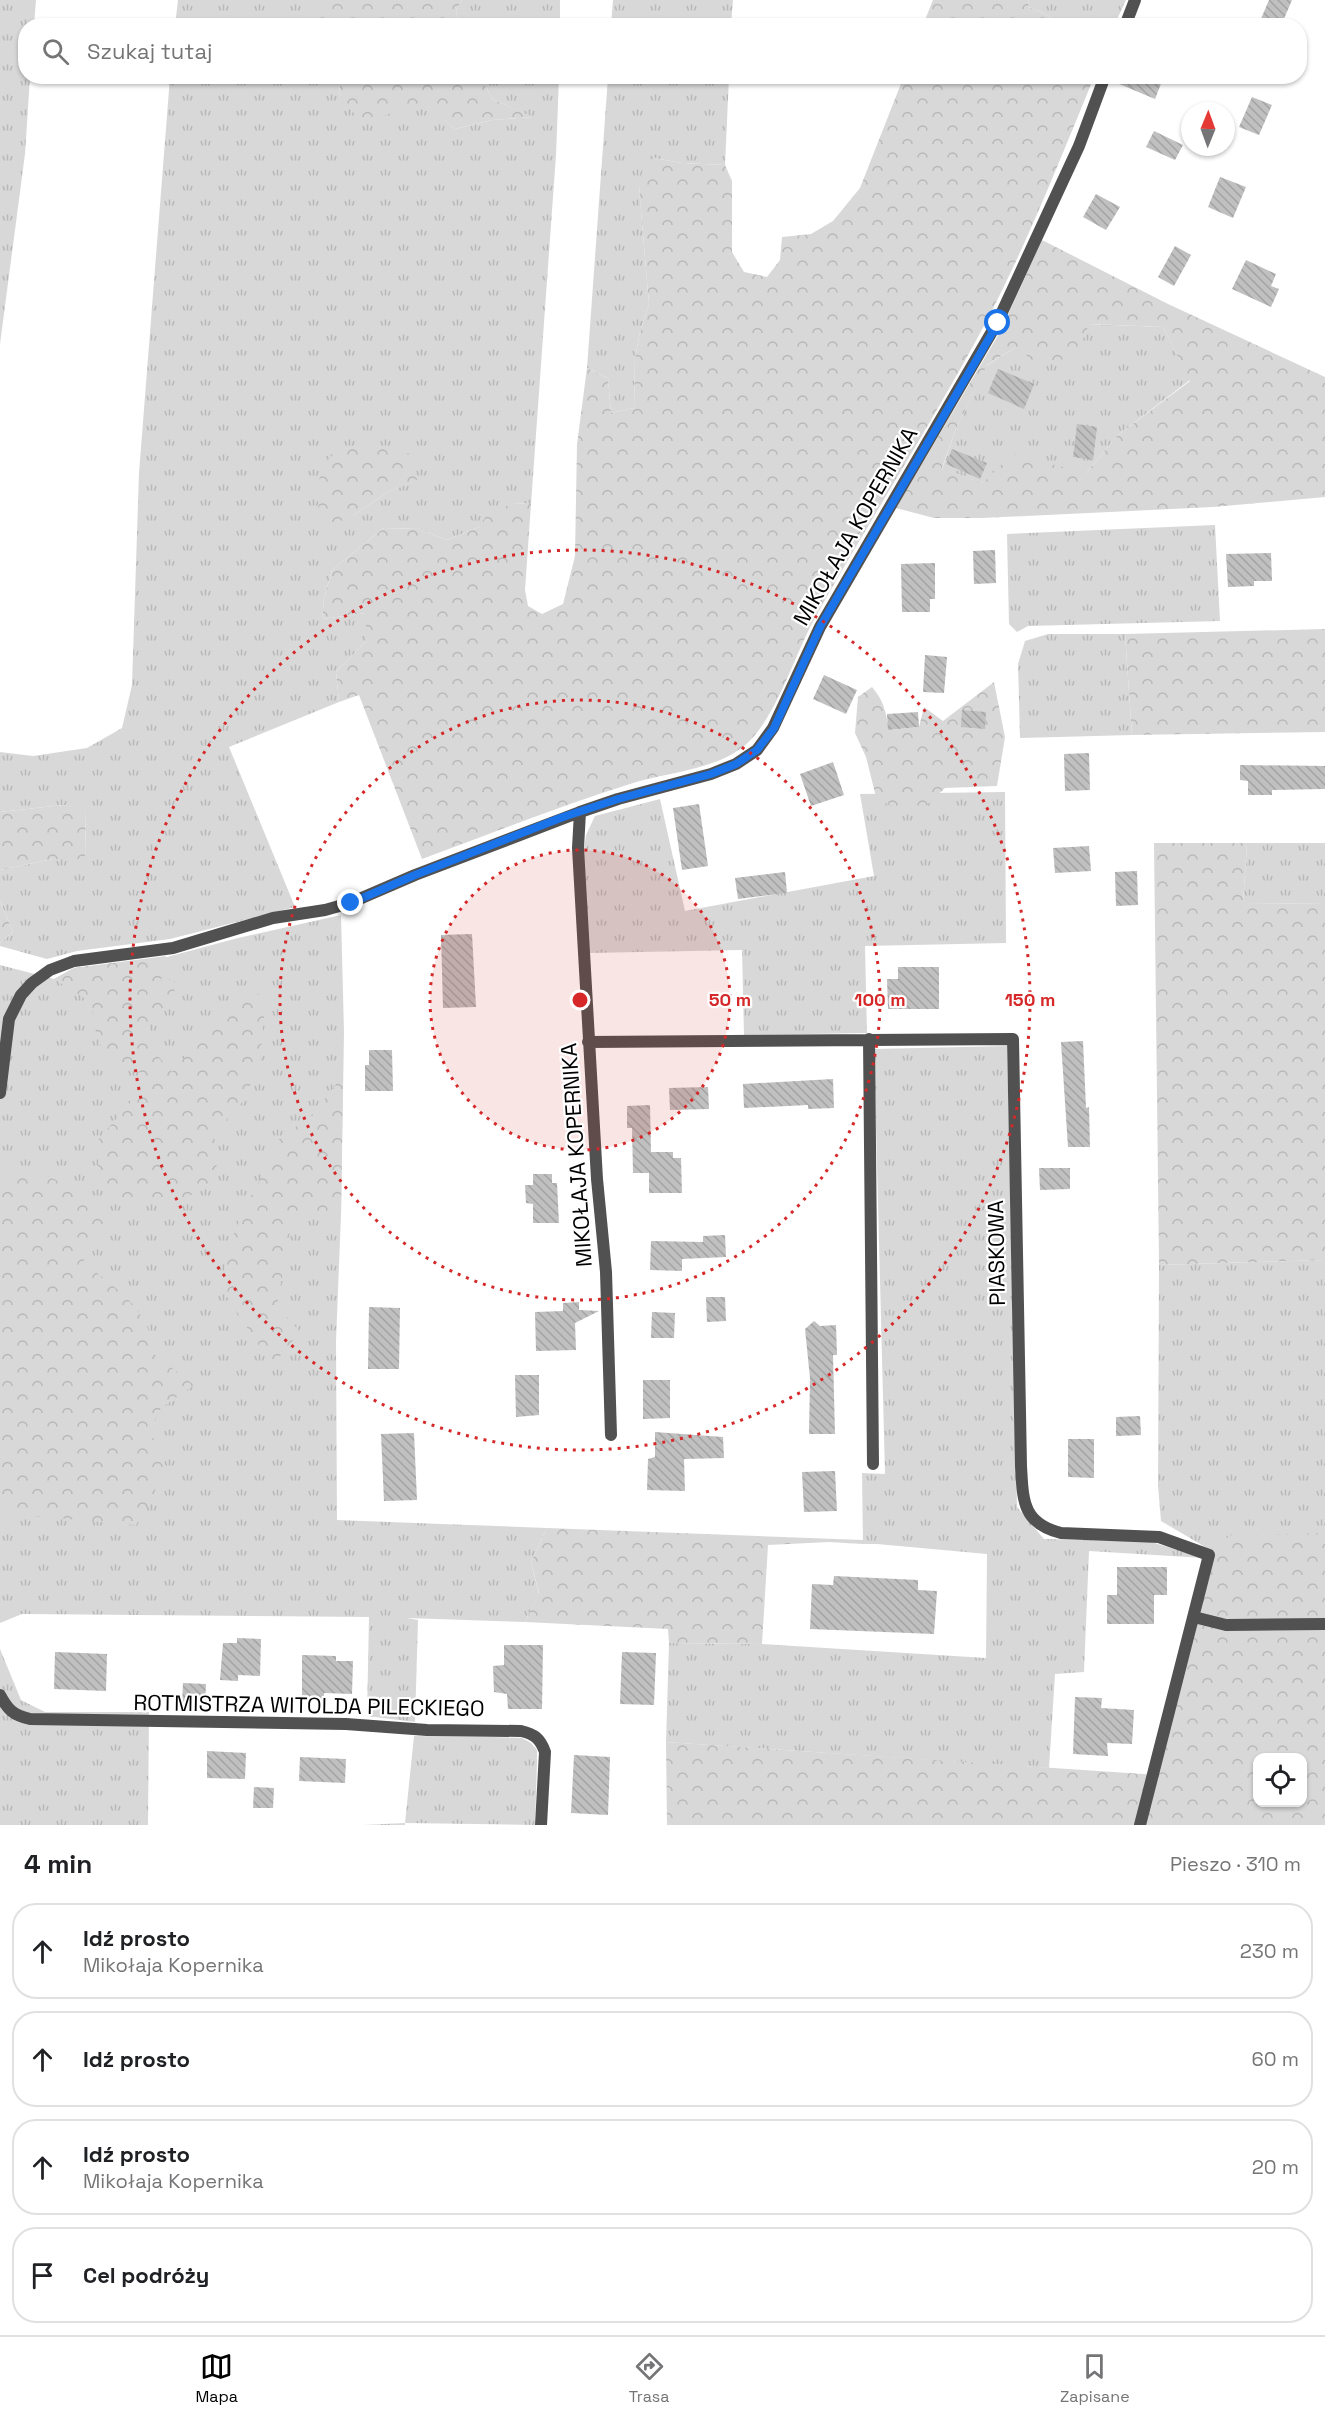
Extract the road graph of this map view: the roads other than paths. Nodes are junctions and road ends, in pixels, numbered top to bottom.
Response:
1 (1135, 0) edge
2 (1128, 18) edge
3 (1102, 84) edge
4 (580, 812) junction
5 (869, 1039) junction
6 (588, 1042) junction
7 (0, 1093) edge
8 (611, 1435) dead end
9 (873, 1464) dead end
10 (1194, 1617) junction
11 (1325, 1624) edge
12 (0, 1695) edge
13 (541, 1825) edge
14 (1140, 1825) edge

1 - 2 street
3 - 4 street, MIKOŁAJA KOPERNIKA
4 - 6 street, MIKOŁAJA KOPERNIKA
4 - 7 street
5 - 6 street
5 - 9 street
5 - 10 street, PIASKOWA
6 - 8 street, MIKOŁAJA KOPERNIKA
10 - 11 street
10 - 14 street
12 - 13 street, ROTMISTRZA WITOLDA PILECKIEGO

